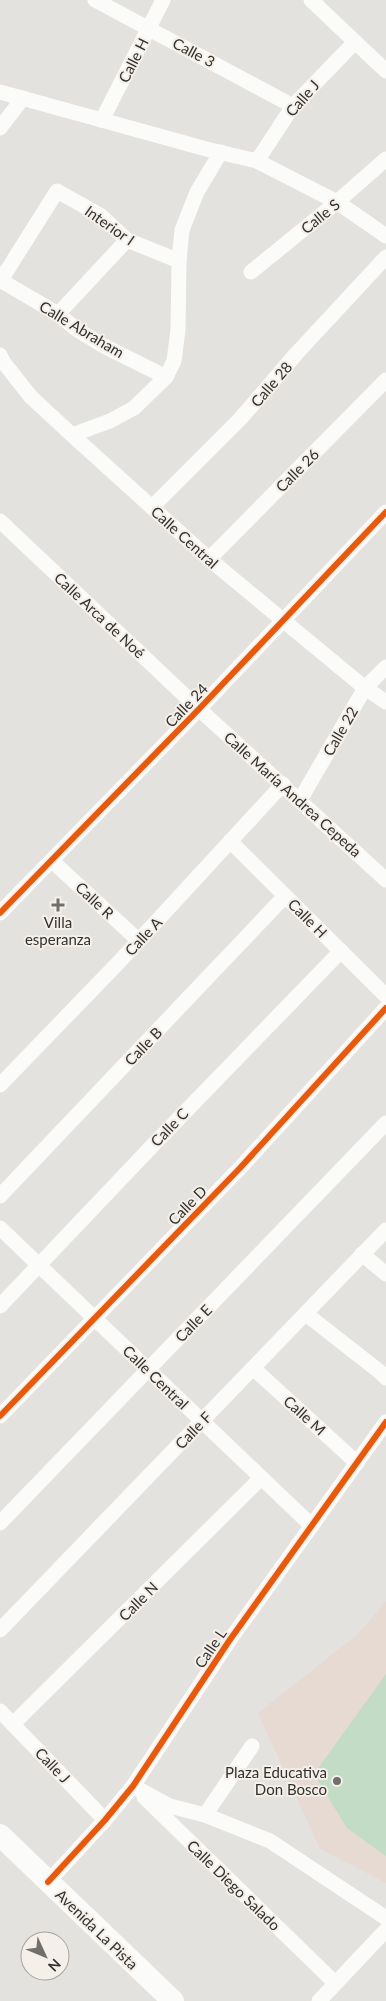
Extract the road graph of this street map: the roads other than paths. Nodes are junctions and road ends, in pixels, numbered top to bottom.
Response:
1 (95, 0) edge
2 (163, 0) edge
3 (311, 0) edge
4 (149, 28) junction
5 (356, 42) junction
6 (386, 71) edge
7 (0, 92) edge
8 (23, 98) junction
9 (293, 106) junction
10 (102, 120) junction
11 (0, 128) edge
12 (221, 152) junction
13 (386, 159) edge
14 (257, 161) junction
15 (337, 202) junction
16 (386, 236) edge
17 (127, 240) junction
18 (386, 257) edge
19 (179, 261) junction
20 (251, 272) dead end
21 (1, 280) edge
22 (58, 314) junction
23 (0, 355) edge
24 (166, 377) junction
25 (386, 380) edge
26 (72, 435) junction
27 (152, 507) junction
28 (0, 521) edge
29 (383, 522) edge
30 (209, 560) junction
31 (283, 621) junction
32 (386, 667) edge
33 (365, 688) junction
34 (386, 702) edge
35 (199, 710) junction
36 (283, 784) junction
37 (300, 800) junction
38 (230, 841) junction
39 (52, 860) junction
40 (384, 872) edge
41 (285, 896) junction
42 (0, 913) edge
43 (138, 940) junction
44 (341, 951) junction
45 (386, 996) edge
46 (386, 1008) edge
47 (0, 1085) edge
48 (386, 1123) edge
49 (0, 1196) edge
50 (0, 1228) edge
51 (386, 1230) edge
52 (362, 1254) junction
53 (39, 1265) junction
54 (386, 1274) edge
55 (0, 1306) edge
56 (306, 1314) junction
57 (94, 1318) junction
58 (253, 1368) junction
59 (148, 1369) junction
60 (386, 1378) edge
61 (0, 1416) edge
62 (202, 1421) junction
63 (386, 1422) edge
64 (357, 1463) junction
65 (261, 1478) junction
66 (0, 1523) edge
67 (312, 1526) junction
68 (0, 1630) edge
69 (0, 1711) edge
70 (14, 1724) junction
71 (252, 1746) dead end
72 (132, 1786) junction
73 (205, 1815) junction
74 (105, 1820) junction
75 (0, 1835) edge
76 (48, 1882) junction
77 (386, 1918) edge
78 (386, 1930) edge
79 (335, 1983) junction
80 (173, 2001) edge
81 (319, 2001) edge

1 - 4 street, Calle 3
2 - 4 street, Calle H
3 - 5 street
4 - 9 street, Calle 3
4 - 10 street, Calle H
5 - 6 street
5 - 9 street, Calle J
7 - 8 street
8 - 10 street
8 - 11 street
9 - 14 street, Calle J
10 - 12 street
12 - 14 street
12 - 19 street
13 - 15 street, Calle S
14 - 15 street
15 - 16 street
15 - 20 street, Calle S
17 - 19 street, Interior I
17 - 21 street, Interior I
17 - 22 street
18 - 27 street, Calle 28
19 - 24 street
21 - 22 street, Calle Abraham
22 - 24 street, Calle Abraham
23 - 26 street, Calle Central
24 - 26 street
25 - 30 street, Calle 26
26 - 27 street, Calle Central
27 - 30 street, Calle Central
28 - 35 street, Calle Arca de Noé
29 - 31 street, Calle 24
30 - 31 street, Calle Central
31 - 33 street, Calle Central
31 - 35 street, Calle 24
32 - 33 street, Calle 22
33 - 34 street, Calle Central
33 - 37 street, Calle 22
35 - 36 street, Calle María Andrea Cepeda
35 - 39 street, Calle 24
36 - 37 street, Calle María Andrea Cepeda
36 - 38 street, Calle A
37 - 40 street, Calle María Andrea Cepeda
38 - 41 street, Calle H
38 - 43 street, Calle A
39 - 42 street, Calle 24
39 - 43 street, Calle R
41 - 44 street, Calle H
41 - 49 street, Calle B
43 - 47 street, Calle A
44 - 45 street, Calle H
44 - 53 street, Calle C
46 - 57 street, Calle D
48 - 59 street, Calle E
50 - 53 street, Calle Central
51 - 52 street, Calle F
52 - 54 street
52 - 56 street, Calle F
53 - 55 street, Calle C
53 - 57 street, Calle Central
56 - 58 street, Calle F
56 - 60 street
57 - 59 street, Calle Central
57 - 61 street, Calle D
58 - 62 street, Calle F
58 - 64 street, Calle M
59 - 62 street, Calle Central
59 - 66 street, Calle E
62 - 65 street, Calle Central
62 - 68 street, Calle F
63 - 64 street, Calle L
64 - 67 street, Calle L
65 - 67 street, Calle Central
65 - 70 street, Calle N
67 - 72 street, Calle L
69 - 70 street, Calle J
70 - 74 street, Calle J
71 - 73 street
72 - 73 street
72 - 74 street, Calle L
72 - 79 street, Calle Diego Salado
73 - 77 street
74 - 76 street, Calle L
75 - 76 main road, Avenida La Pista
76 - 80 main road, Avenida La Pista
78 - 79 street
79 - 81 street

